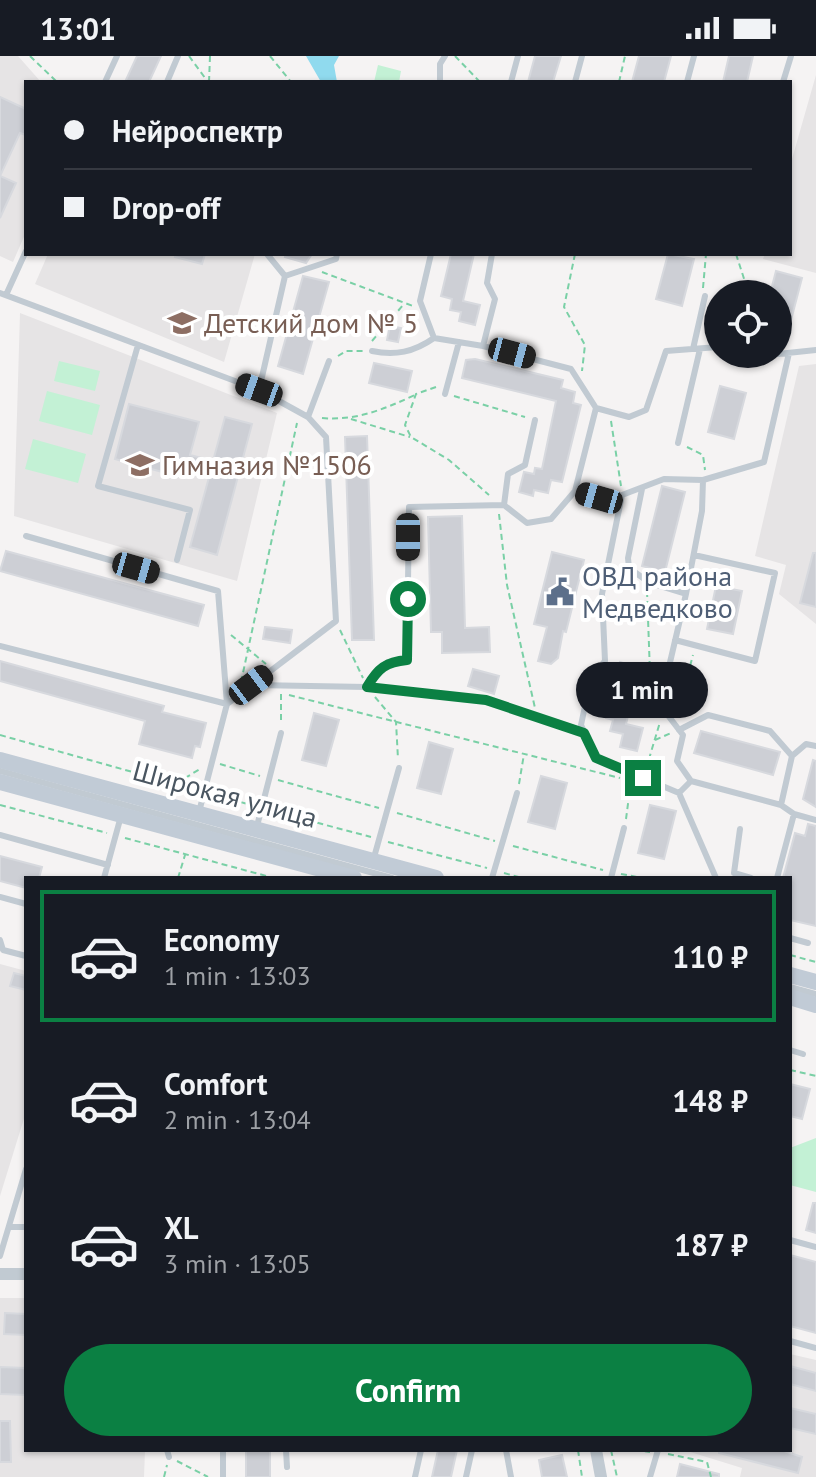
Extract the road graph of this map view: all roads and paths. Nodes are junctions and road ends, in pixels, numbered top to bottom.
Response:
1 (30, 56) edge
2 (117, 56) edge
3 (178, 56) edge
4 (189, 56) edge
5 (210, 56) edge
6 (270, 56) edge
7 (445, 56) edge
8 (455, 56) edge
9 (518, 56) edge
10 (582, 56) edge
11 (625, 56) edge
12 (694, 56) edge
13 (791, 56) edge
14 (55, 80) edge
15 (106, 80) edge
16 (168, 80) edge
17 (207, 80) edge
18 (208, 80) edge
19 (289, 80) edge
20 (440, 80) edge
21 (478, 80) edge
22 (512, 80) edge
23 (576, 80) edge
24 (619, 80) edge
25 (688, 80) edge
26 (784, 80) edge
27 (24, 255) edge
28 (269, 256) edge
29 (337, 256) edge
30 (431, 256) edge
31 (492, 256) edge
32 (575, 256) edge
33 (706, 256) edge
34 (737, 256) edge
35 (309, 268) junction
36 (285, 276) junction
37 (744, 280) edge
38 (704, 292) edge
39 (3, 294) edge
40 (704, 302) edge
41 (405, 303) junction
42 (423, 309) junction
43 (434, 338) junction
44 (371, 341) dead end
45 (459, 342) junction
46 (138, 345) junction
47 (483, 346) junction
48 (704, 348) edge
49 (696, 349) junction
50 (816, 350) edge
51 (372, 351) joint
52 (792, 353) edge
53 (329, 361) joint
54 (786, 368) edge
55 (448, 383) junction
56 (580, 384) junction
57 (259, 390) junction
58 (416, 394) junction
59 (445, 394) joint
60 (596, 408) junction
61 (300, 409) junction
62 (610, 411) junction
63 (308, 417) junction
64 (349, 418) junction
65 (535, 420) joint
66 (411, 437) junction
67 (678, 443) joint
68 (705, 480) junction
69 (642, 489) junction
70 (575, 491) junction
71 (622, 495) junction
72 (498, 504) junction
73 (26, 536) dead end
74 (694, 555) junction
75 (177, 560) dead end
76 (646, 581) junction
77 (686, 594) junction
78 (221, 627) junction
79 (675, 640) junction
80 (0, 646) edge
81 (696, 646) junction
82 (248, 648) junction
83 (272, 670) junction
84 (251, 685) junction
85 (367, 687) junction
86 (663, 690) junction
87 (238, 695) junction
88 (682, 696) junction
89 (227, 704) junction
90 (663, 709) junction
91 (537, 717) junction
92 (703, 717) junction
93 (677, 727) junction
94 (281, 733) joint
95 (584, 733) junction
96 (654, 741) junction
97 (816, 746) edge
98 (524, 754) junction
99 (792, 756) junction
100 (0, 760) edge
101 (212, 762) junction
102 (399, 768) dead end
103 (0, 771) edge
104 (269, 778) junction
105 (631, 781) junction
106 (643, 781) junction
107 (691, 781) junction
108 (0, 782) edge
109 (517, 793) joint
110 (679, 793) junction
111 (170, 798) dead end
112 (0, 805) edge
113 (781, 805) junction
114 (132, 810) junction
115 (387, 811) junction
116 (794, 814) junction
117 (816, 820) edge
118 (193, 824) junction
119 (624, 828) joint
120 (256, 829) junction
121 (740, 829) dead end
122 (156, 834) dead end
123 (0, 835) edge
124 (115, 835) junction
125 (502, 843) junction
126 (396, 844) dead end
127 (152, 845) junction
128 (394, 851) dead end
129 (185, 854) junction
130 (373, 861) junction
131 (108, 865) junction
132 (750, 869) dead end
133 (612, 875) edge
134 (105, 876) edge
135 (179, 876) edge
136 (267, 876) edge
137 (348, 876) edge
138 (385, 876) edge
139 (429, 876) edge
140 (493, 876) edge
141 (715, 876) edge
142 (743, 876) edge
143 (749, 876) edge
144 (778, 876) edge
145 (0, 897) edge
146 (24, 903) edge
147 (792, 939) edge
148 (0, 940) edge
149 (808, 943) dead end
150 (24, 955) edge
151 (792, 956) edge
152 (816, 962) edge
153 (792, 976) edge
154 (816, 982) edge
155 (792, 988) edge
156 (816, 994) edge
157 (792, 998) edge
158 (816, 1005) edge
159 (792, 1051) edge
160 (803, 1054) dead end
161 (792, 1070) edge
162 (816, 1076) edge
163 (24, 1177) edge
164 (11, 1227) junction
165 (24, 1227) edge
166 (792, 1241) edge
167 (816, 1247) edge
168 (0, 1256) edge
169 (0, 1274) edge
170 (24, 1274) edge
171 (792, 1342) edge
172 (816, 1348) edge
173 (223, 1452) edge
174 (286, 1452) edge
175 (421, 1452) edge
176 (472, 1452) edge
177 (506, 1452) edge
178 (578, 1452) edge
179 (596, 1452) edge
180 (611, 1452) edge
181 (657, 1452) edge
182 (662, 1452) edge
183 (168, 1453) edge
184 (287, 1467) dead end
185 (164, 1477) edge
186 (208, 1477) edge
187 (223, 1477) edge
188 (415, 1477) edge
189 (466, 1477) edge
190 (511, 1477) edge
191 (582, 1477) edge
192 (601, 1477) edge
193 (617, 1477) edge
194 (650, 1477) edge
195 (711, 1477) edge

1 - 14 path
2 - 15 lane
3 - 16 lane
4 - 17 path
5 - 18 path
6 - 19 path
7 - 20 lane
8 - 21 path
9 - 22 lane
10 - 23 lane
11 - 24 path
12 - 25 lane
13 - 26 lane
27 - 39 lane
28 - 36 lane
29 - 35 lane
30 - 42 lane
31 - 47 lane
32 - 56 path
33 - 38 path
34 - 37 path
35 - 36 lane
35 - 41 path
36 - 57 lane
39 - 46 lane
40 - 49 lane
41 - 42 path
41 - 44 path
42 - 43 lane
43 - 45 lane
43 - 51 lane
45 - 47 lane
45 - 55 lane
46 - 57 lane
46 - 75 lane
47 - 56 lane
48 - 49 lane
49 - 62 lane
49 - 67 lane
50 - 52 lane
51 - 53 path
53 - 63 lane
54 - 68 lane
55 - 58 path
55 - 59 lane
56 - 60 lane
57 - 61 lane
58 - 64 path
58 - 66 path
59 - 65 path
60 - 62 lane
60 - 70 lane
61 - 63 lane
61 - 82 path
62 - 71 path
63 - 64 path
63 - 83 lane
64 - 66 path
65 - 72 lane
66 - 72 path
67 - 68 path
68 - 69 lane
68 - 74 lane
69 - 71 lane
69 - 76 lane
70 - 71 lane
70 - 72 lane
71 - 95 lane
72 - 85 lane
72 - 91 path
73 - 78 lane
74 - 77 lane
74 - 81 lane
76 - 77 lane
76 - 86 path
77 - 79 lane
78 - 82 path
78 - 89 lane
79 - 81 lane
79 - 86 lane
80 - 89 lane
81 - 88 path
82 - 83 path
82 - 87 path
83 - 84 lane
84 - 85 lane
84 - 87 lane
85 - 91 lane
86 - 90 lane
87 - 89 lane
88 - 92 path
88 - 93 path
89 - 101 lane
90 - 93 lane
90 - 96 path
91 - 95 lane
92 - 93 lane
92 - 99 lane
93 - 96 path
93 - 107 lane
94 - 98 path
94 - 104 lane
95 - 106 lane
96 - 106 path
97 - 99 lane
98 - 105 path
98 - 109 path
99 - 113 lane
100 - 114 main road, Широкая улица
101 - 104 path
101 - 111 path
101 - 118 lane
102 - 115 lane
103 - 114 lane, Широкая улица
104 - 115 path
104 - 120 lane
105 - 106 path
105 - 119 path
106 - 110 lane
107 - 110 lane
107 - 113 lane
108 - 114 main road, Широкая улица
109 - 125 lane
110 - 141 lane
112 - 124 path
113 - 116 lane
114 - 118 main road, Широкая улица
114 - 124 lane
115 - 125 path
115 - 130 lane
116 - 117 lane
116 - 144 lane
118 - 120 main road, Широкая улица
118 - 137 main road, Широкая улица
118 - 138 lane, Широкая улица
119 - 133 lane
120 - 130 main road, Широкая улица
121 - 142 lane
122 - 127 path
123 - 131 lane
124 - 127 path
124 - 131 lane
125 - 133 path
125 - 140 lane
126 - 128 path
127 - 129 path
129 - 135 path
129 - 136 path
130 - 139 main road, Широкая улица
131 - 134 lane
132 - 143 lane
145 - 146 lane
147 - 149 lane
148 - 150 lane
151 - 152 path
153 - 154 main road
155 - 156 lane
157 - 158 main road
159 - 160 lane
161 - 162 path
163 - 164 lane
164 - 165 lane
164 - 168 lane
166 - 167 lane
169 - 170 street
171 - 172 lane
173 - 187 lane
174 - 184 lane
175 - 188 lane
176 - 189 lane
177 - 190 lane
178 - 191 path
179 - 192 street
180 - 193 path
181 - 194 lane
182 - 195 path
183 - 185 path
183 - 186 path

